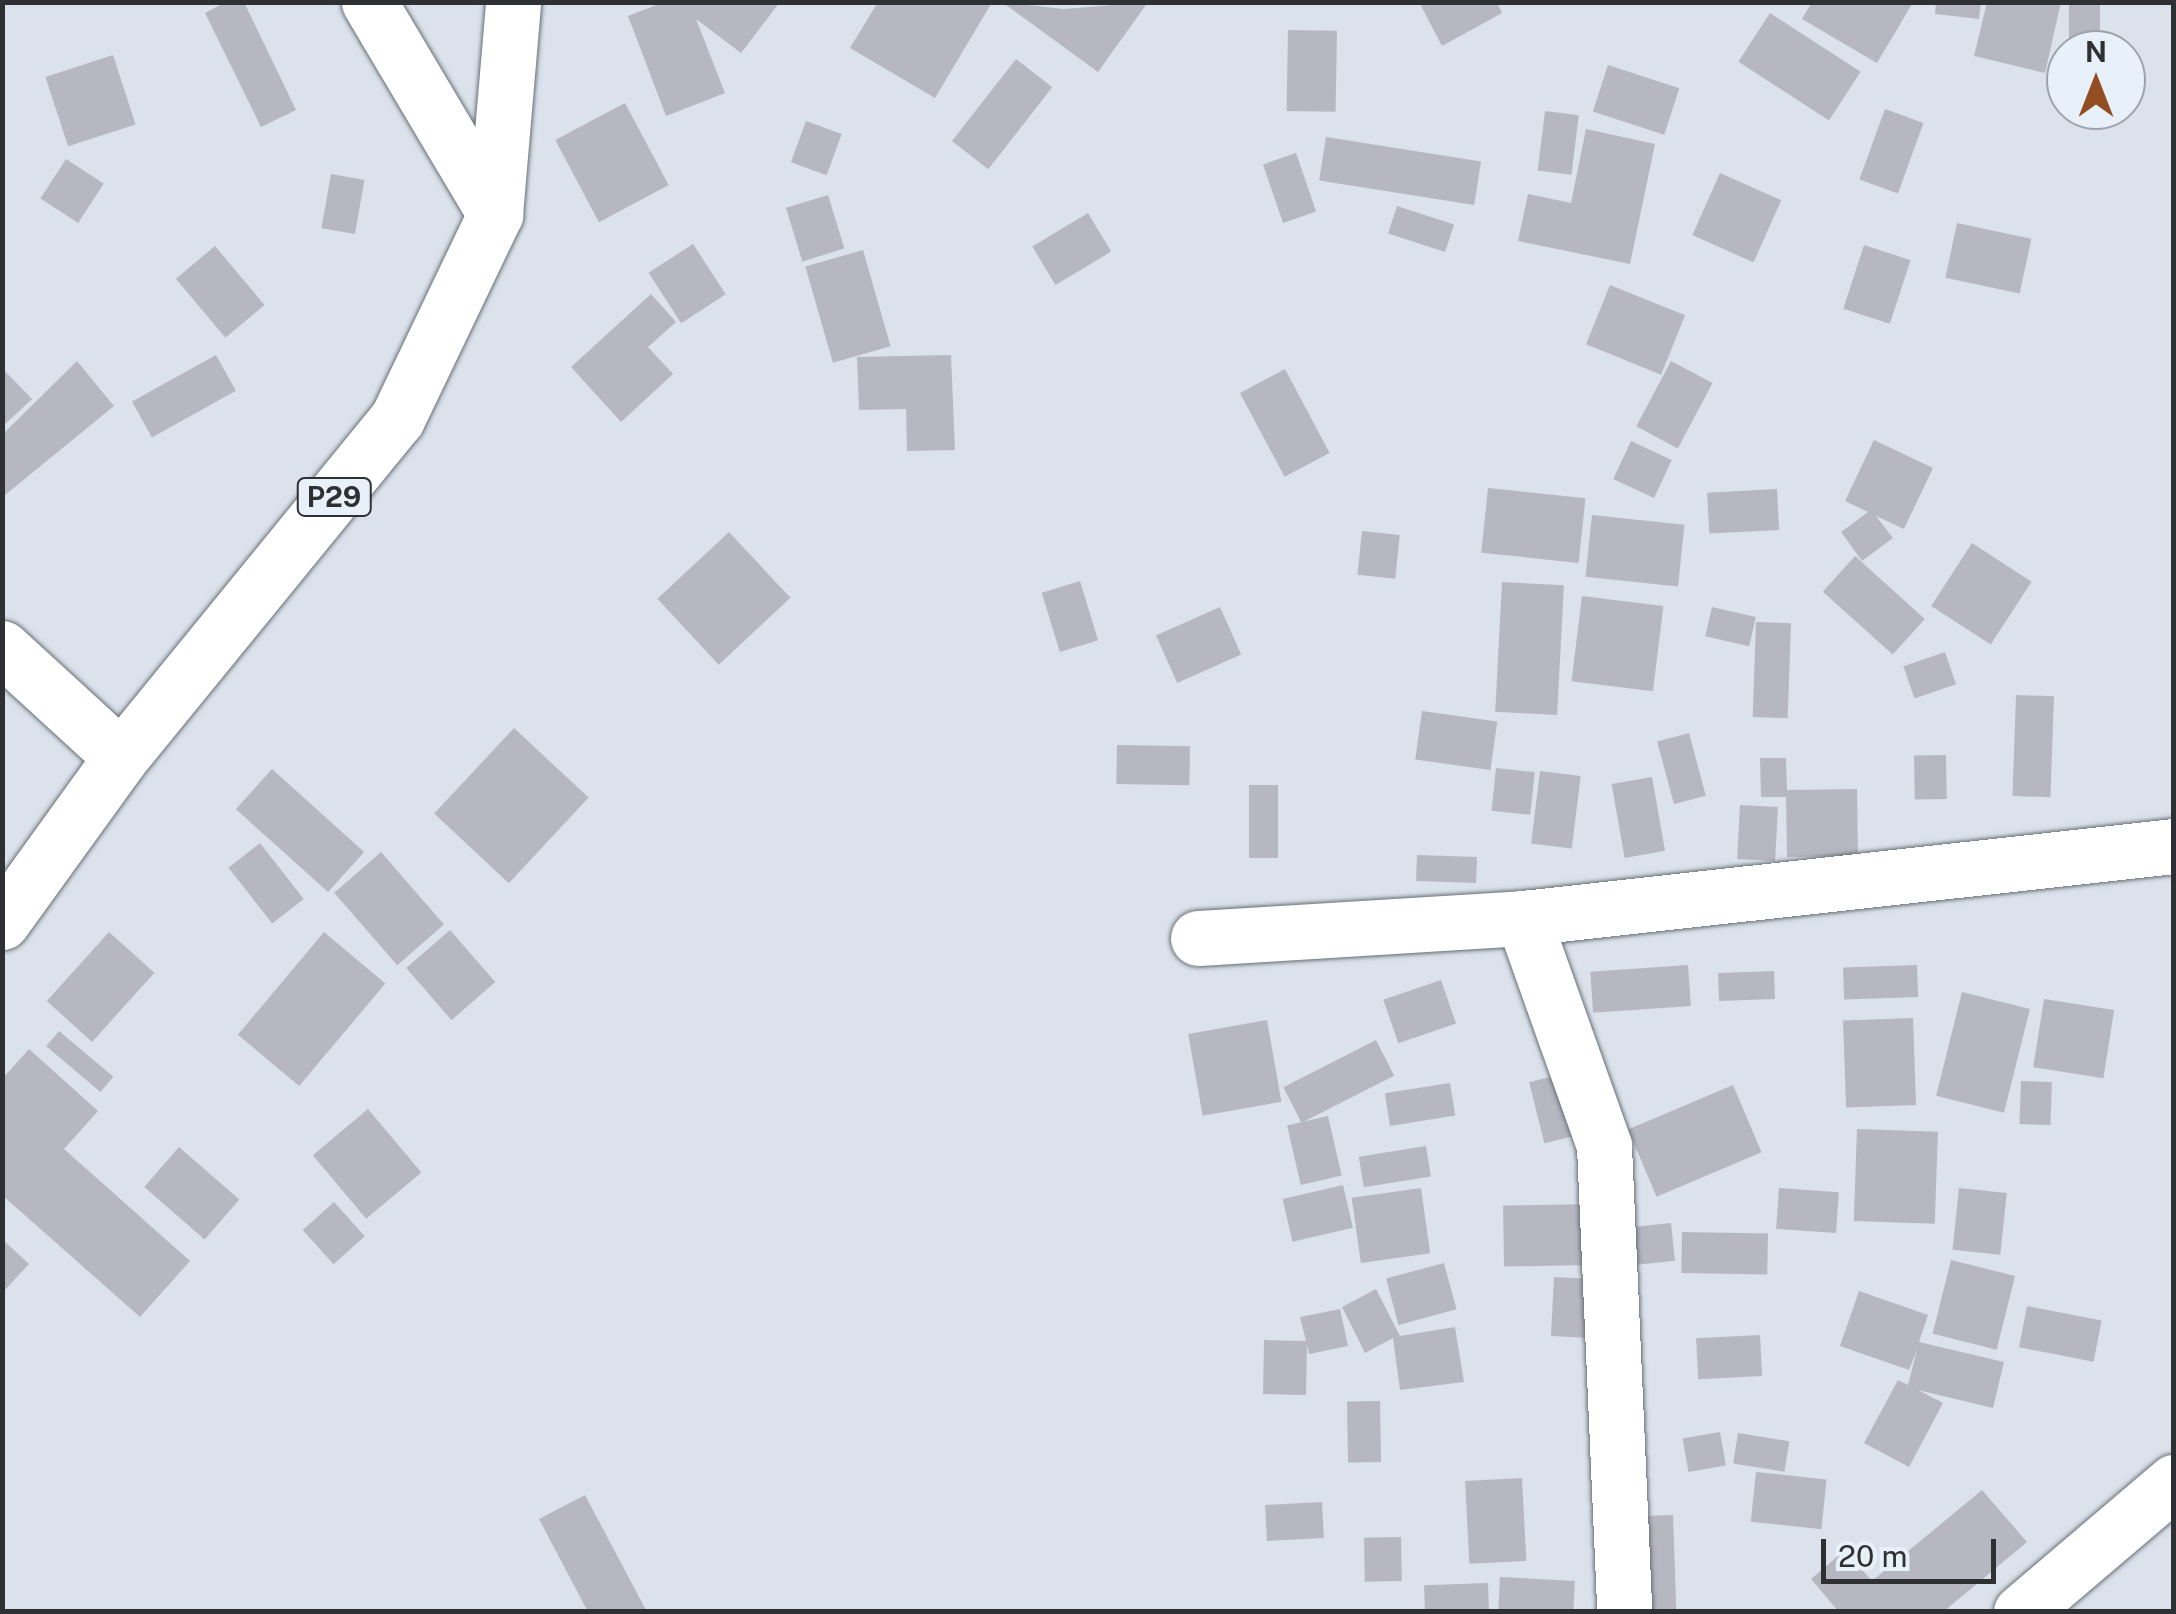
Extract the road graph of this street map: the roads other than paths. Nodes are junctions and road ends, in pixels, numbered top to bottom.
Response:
1 (369, 2) edge
2 (513, 2) edge
3 (495, 214) junction
4 (2, 648) edge
5 (121, 757) junction
6 (2174, 846) edge
7 (1523, 918) junction
8 (2, 922) edge
9 (1198, 938) dead end
10 (2174, 1482) edge
11 (1624, 1612) edge
12 (2021, 1612) edge

1 - 3 street
2 - 3 street, P29
3 - 5 street, P29
4 - 5 street
5 - 8 street, P29
6 - 7 street
7 - 9 street
7 - 11 street
10 - 12 street

